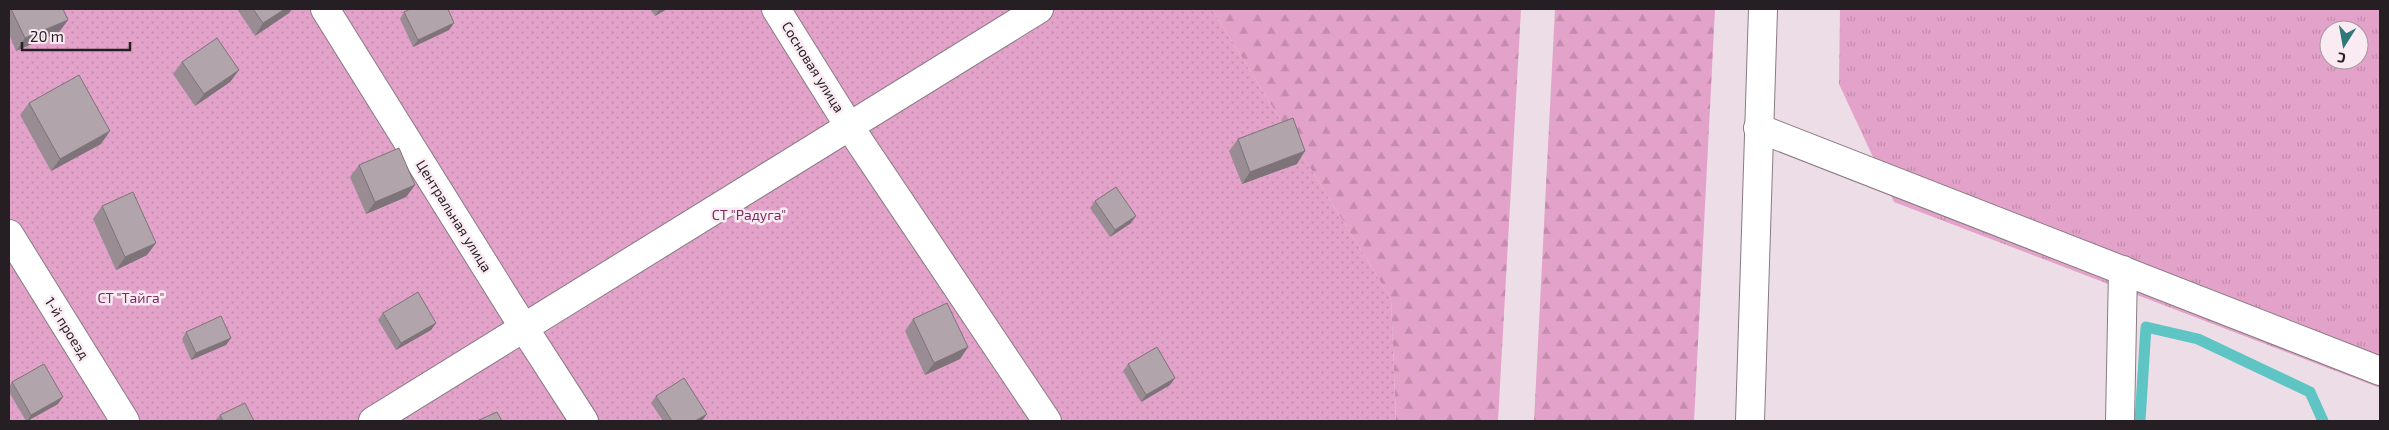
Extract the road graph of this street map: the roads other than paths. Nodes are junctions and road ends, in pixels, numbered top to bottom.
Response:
1 (325, 9) edge
2 (776, 9) edge
3 (1039, 9) edge
4 (1763, 9) edge
5 (849, 126) junction
6 (1758, 128) junction
7 (9, 234) edge
8 (2123, 270) junction
9 (524, 328) junction
10 (2380, 371) edge
11 (125, 421) edge
12 (373, 421) edge
13 (584, 421) edge
14 (1047, 421) edge
15 (1750, 421) edge
16 (2120, 421) edge

1 - 9 street, Центральная улица
2 - 5 street, Сосновая улица
3 - 5 street
4 - 6 street
5 - 9 street
5 - 14 street, Сосновая улица
6 - 8 street
6 - 15 street
7 - 11 street, 1-й проезд
8 - 10 street
8 - 16 street
9 - 12 street
9 - 13 street, Центральная улица

